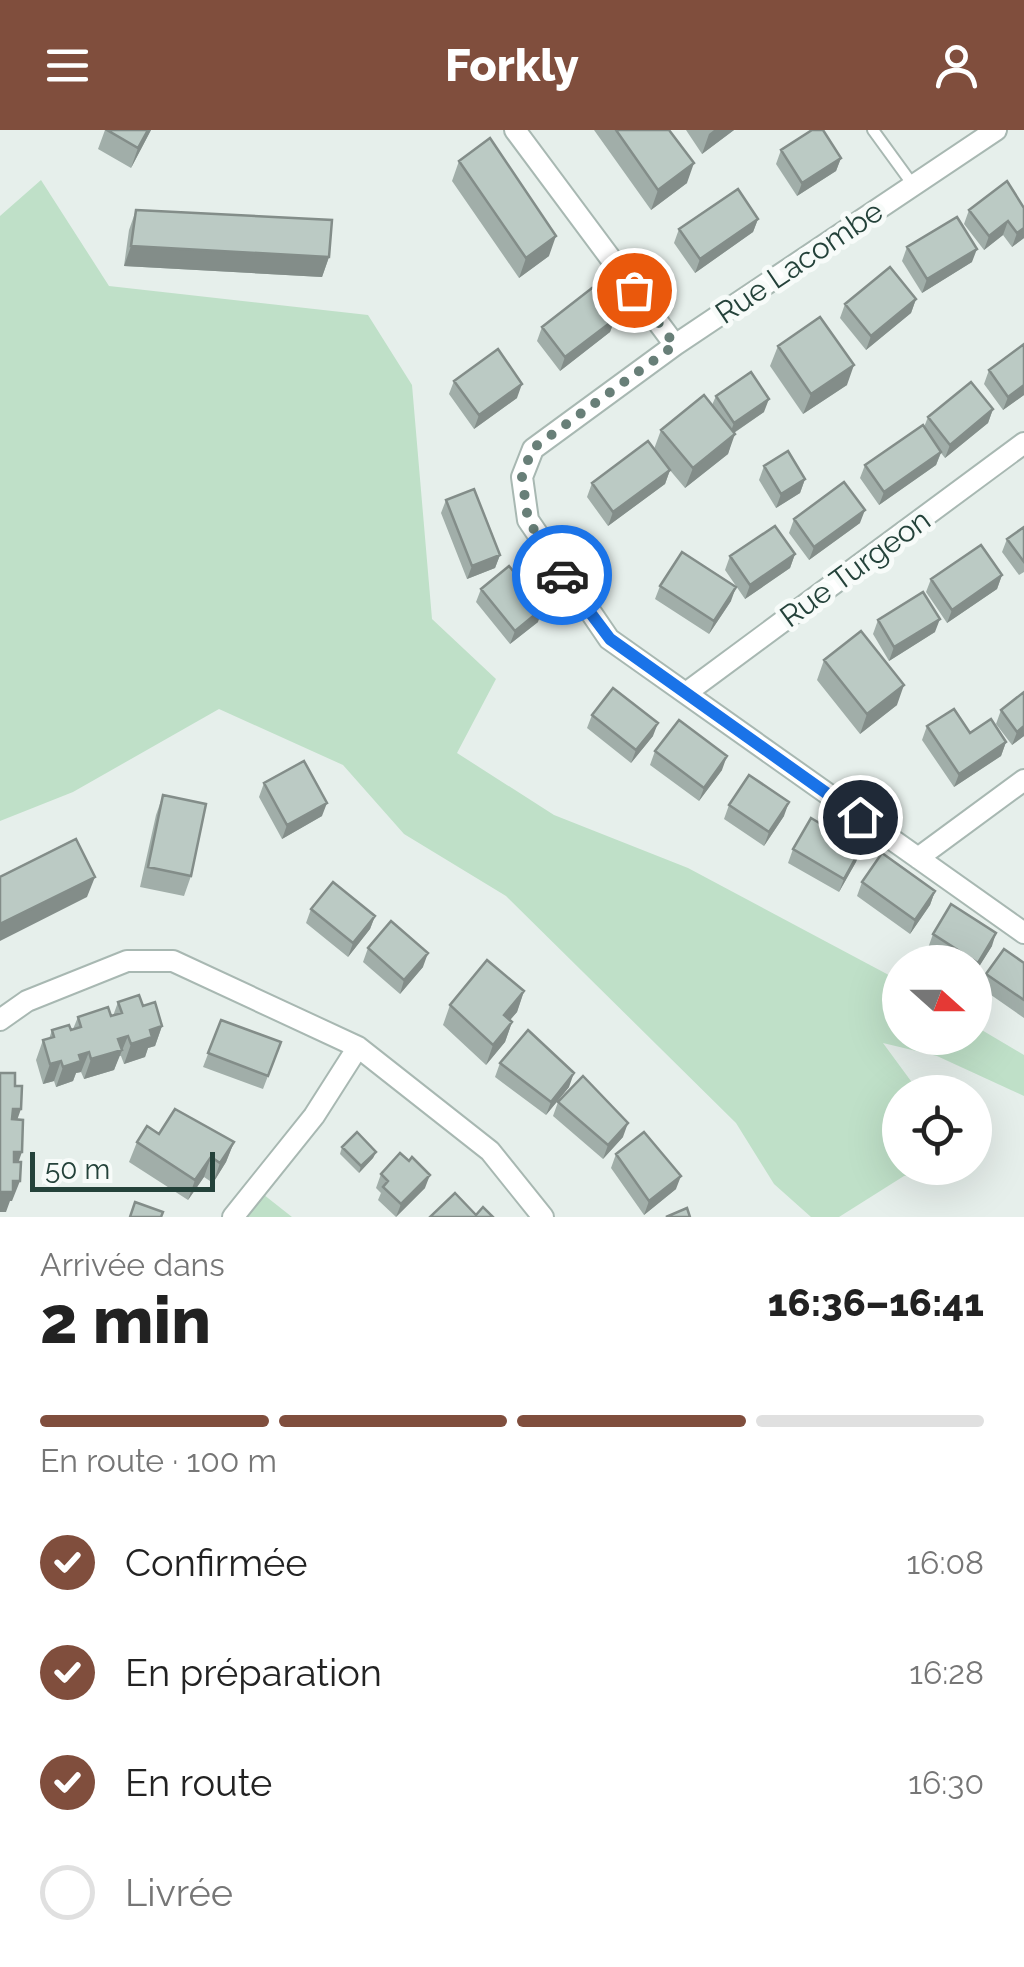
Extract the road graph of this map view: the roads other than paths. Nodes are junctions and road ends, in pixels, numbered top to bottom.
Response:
1 (515, 130) edge
2 (873, 130) edge
3 (996, 130) edge
4 (913, 186) junction
5 (675, 345) junction
6 (1024, 443) edge
7 (686, 693) junction
8 (1024, 780) edge
9 (918, 858) junction
10 (1024, 934) edge
11 (0, 1020) edge
12 (358, 1047) junction
13 (233, 1217) edge
14 (543, 1217) edge

1 - 5 street
2 - 4 lane
3 - 4 street, Rue Lacombe
4 - 5 street, Rue Lacombe
5 - 7 street, Rue Lacombe
6 - 7 street, Rue Turgeon
7 - 9 street
8 - 9 street
9 - 10 street
11 - 12 street
12 - 13 street
12 - 14 street

